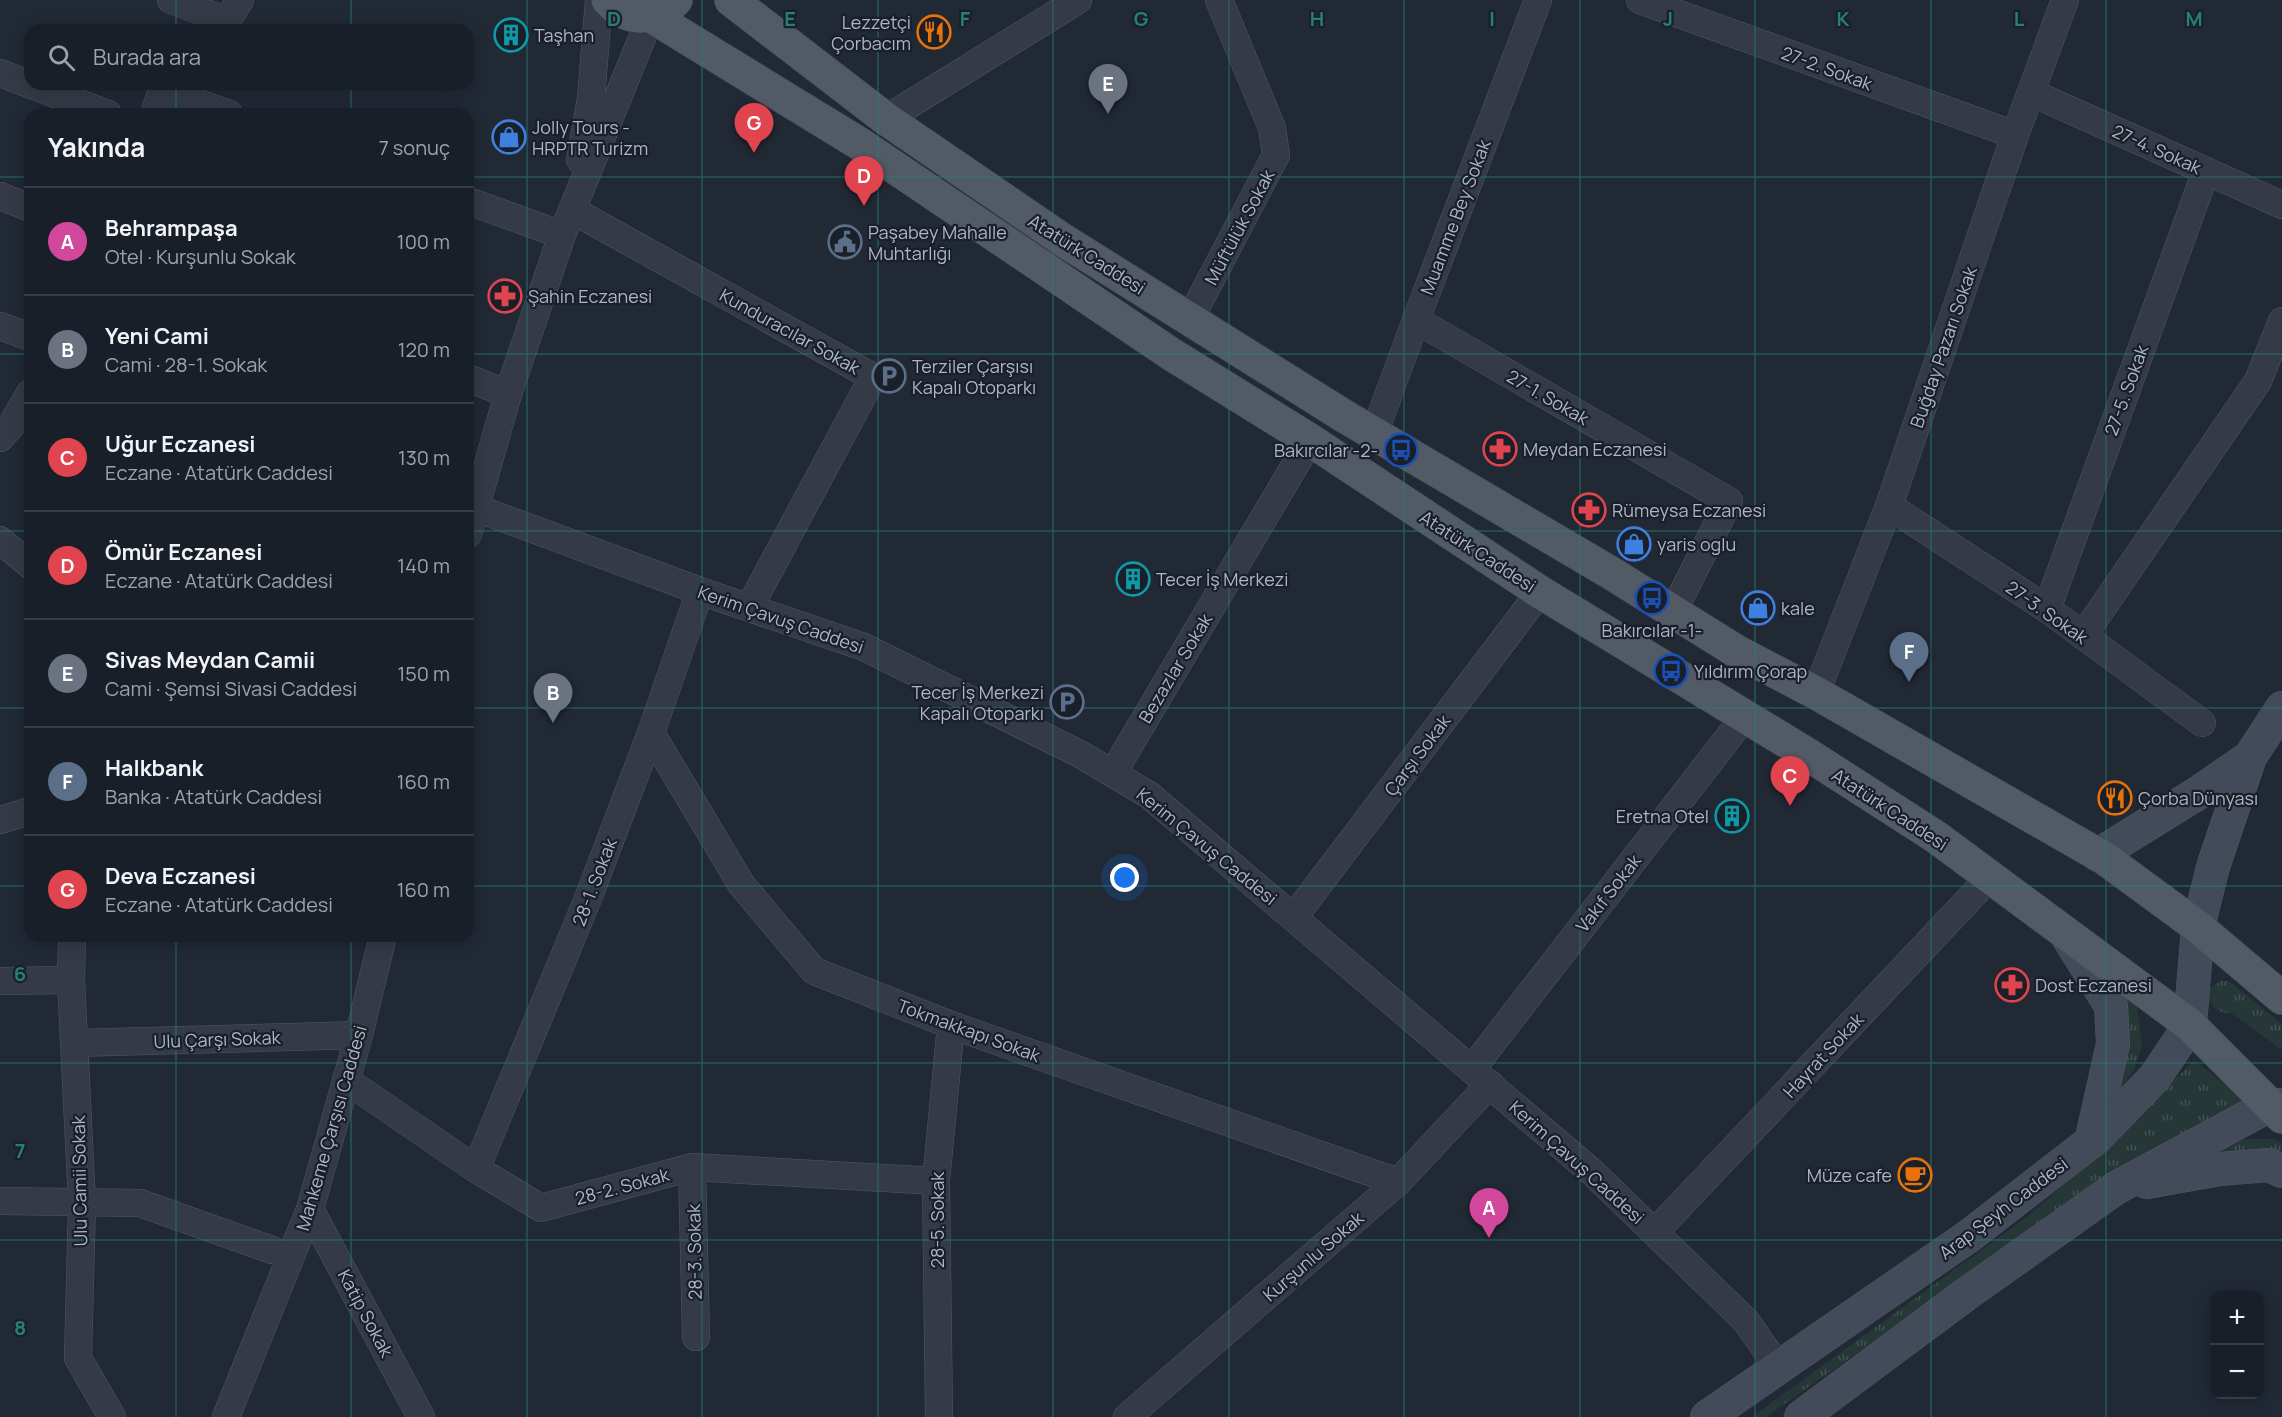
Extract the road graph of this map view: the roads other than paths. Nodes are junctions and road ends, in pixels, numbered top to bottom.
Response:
1 (171, 0) edge
2 (599, 0) edge
3 (608, 0) edge
4 (1078, 0) edge
5 (1219, 0) edge
6 (1538, 0) edge
7 (1640, 0) edge
8 (2065, 0) edge
9 (735, 1) edge
10 (663, 8) edge
11 (228, 17) edge
12 (0, 73) edge
13 (24, 82) edge
14 (45, 90) edge
15 (2031, 93) junction
16 (161, 96) edge
17 (92, 108) edge
18 (206, 108) edge
19 (886, 119) junction
20 (2015, 135) junction
21 (2206, 171) junction
22 (0, 196) edge
23 (474, 202) edge
24 (24, 205) edge
25 (2282, 205) edge
26 (567, 223) junction
27 (1190, 319) junction
28 (1416, 320) junction
29 (2282, 321) edge
30 (0, 326) edge
31 (24, 335) edge
32 (474, 380) edge
33 (508, 394) junction
34 (24, 403) edge
35 (1374, 434) junction
36 (0, 438) edge
37 (1310, 440) junction
38 (474, 500) edge
39 (1889, 506) junction
40 (474, 507) edge
41 (0, 540) edge
42 (24, 560) edge
43 (700, 591) junction
44 (1540, 592) junction
45 (748, 608) junction
46 (2047, 609) junction
47 (1673, 612) junction
48 (2083, 636) junction
49 (1816, 693) junction
50 (2282, 708) edge
51 (1745, 716) junction
52 (2202, 723) dead end
53 (651, 733) junction
54 (2250, 757) junction
55 (1113, 773) junction
56 (24, 813) edge
57 (0, 820) edge
58 (2098, 855) junction
59 (1990, 877) junction
60 (1294, 917) junction
61 (2198, 927) junction
62 (2065, 932) junction
63 (72, 942) edge
64 (382, 942) edge
65 (71, 980) junction
66 (0, 981) edge
67 (2282, 998) edge
68 (951, 1025) junction
69 (2190, 1025) junction
70 (359, 1035) junction
71 (74, 1043) junction
72 (1481, 1077) junction
73 (346, 1080) junction
74 (2278, 1109) edge
75 (2091, 1142) junction
76 (692, 1167) junction
77 (476, 1169) junction
78 (2282, 1171) edge
79 (936, 1181) junction
80 (1398, 1182) junction
81 (2116, 1188) junction
82 (0, 1201) edge
83 (81, 1203) junction
84 (310, 1209) junction
85 (1655, 1232) junction
86 (272, 1250) dead end
87 (696, 1337) dead end
88 (1778, 1367) junction
89 (1806, 1415) edge
90 (112, 1417) edge
91 (226, 1417) edge
92 (421, 1417) edge
93 (939, 1417) edge
94 (1127, 1417) edge
95 (1707, 1417) edge

1 - 11 street
2 - 26 street
3 - 10 main road
4 - 19 street
5 - 27 street, Müftülük Sokak
6 - 28 street, Muamme Bey Sokak
7 - 20 street, 27-2. Sokak
8 - 15 street, Buğday Pazarı Sokak
9 - 19 main road, Atatürk Caddesi
10 - 26 street
10 - 37 main road, Atatürk Caddesi
12 - 13 street
14 - 17 street
15 - 20 street, Buğday Pazarı Sokak
15 - 21 street, 27-4. Sokak
16 - 18 street
19 - 27 main road, Atatürk Caddesi
20 - 39 street, Buğday Pazarı Sokak
21 - 25 street, 27-4. Sokak
21 - 46 street, 27-5. Sokak
22 - 24 street
23 - 26 street
26 - 33 street
26 - 45 street, Kunduracılar Sokak
27 - 35 main road, Atatürk Caddesi
28 - 35 street, Muamme Bey Sokak
28 - 47 street, 27-1. Sokak
29 - 48 street
30 - 31 street
32 - 33 street
33 - 38 street
34 - 36 street
35 - 47 main road, Atatürk Caddesi
37 - 44 main road, Atatürk Caddesi
37 - 55 street, Bezazlar Sokak
39 - 46 street, 27-3. Sokak
39 - 49 street, Buğday Pazarı Sokak
40 - 43 street, Kerim Çavuş Caddesi
41 - 42 street
43 - 45 street, Kerim Çavuş Caddesi
43 - 53 street, 28-1. Sokak
44 - 51 main road, Atatürk Caddesi
44 - 60 street, Çarşı Sokak
45 - 55 street, Kerim Çavuş Caddesi
46 - 48 street, 27-3. Sokak
47 - 49 main road, Atatürk Caddesi
48 - 52 street, 27-3. Sokak
49 - 58 main road, Atatürk Caddesi
50 - 54 street
51 - 59 main road, Atatürk Caddesi
51 - 72 street, Vakıf Sokak
53 - 68 street, Tokmakkapı Sokak
53 - 77 street, 28-1. Sokak
54 - 58 street
54 - 61 street, Arap Şeyh Caddesi
55 - 60 street, Kerim Çavuş Caddesi
56 - 57 street
58 - 61 main road, Atatürk Caddesi
59 - 62 main road, Atatürk Caddesi
59 - 85 street, Hayrat Sokak
60 - 72 street, Kerim Çavuş Caddesi
61 - 67 main road, Atatürk Caddesi
61 - 69 street, Arap Şeyh Caddesi
62 - 69 main road, Atatürk Caddesi
62 - 75 street
63 - 65 street, Ulu Camii Sokak
64 - 70 street, Mahkeme Çarşısı Caddesi
65 - 66 street
65 - 71 street, Ulu Camii Sokak
68 - 79 street, 28-5. Sokak
68 - 80 street, Tokmakkapı Sokak
69 - 74 main road, Atatürk Caddesi
69 - 75 street, Arap Şeyh Caddesi
70 - 71 street, Ulu Çarşı Sokak
70 - 73 street, Mahkeme Çarşısı Caddesi
71 - 83 street, Ulu Camii Sokak
72 - 80 street, Kurşunlu Sokak
72 - 85 street, Kerim Çavuş Caddesi
73 - 77 street, 28-2. Sokak
73 - 84 street, Mahkeme Çarşısı Caddesi
74 - 81 street
75 - 88 street, Arap Şeyh Caddesi
76 - 77 street, 28-2. Sokak
76 - 79 street, 28-2. Sokak
76 - 87 street, 28-3. Sokak
78 - 81 street
79 - 93 street, 28-5. Sokak
80 - 94 street, Kurşunlu Sokak
81 - 89 street
82 - 83 street
83 - 86 street
83 - 90 street, Ulu Camii Sokak
84 - 91 street, Mahkeme Çarşısı Caddesi
84 - 92 street, Katip Sokak
85 - 88 street, Kerim Çavuş Caddesi
88 - 95 street, Arap Şeyh Caddesi

